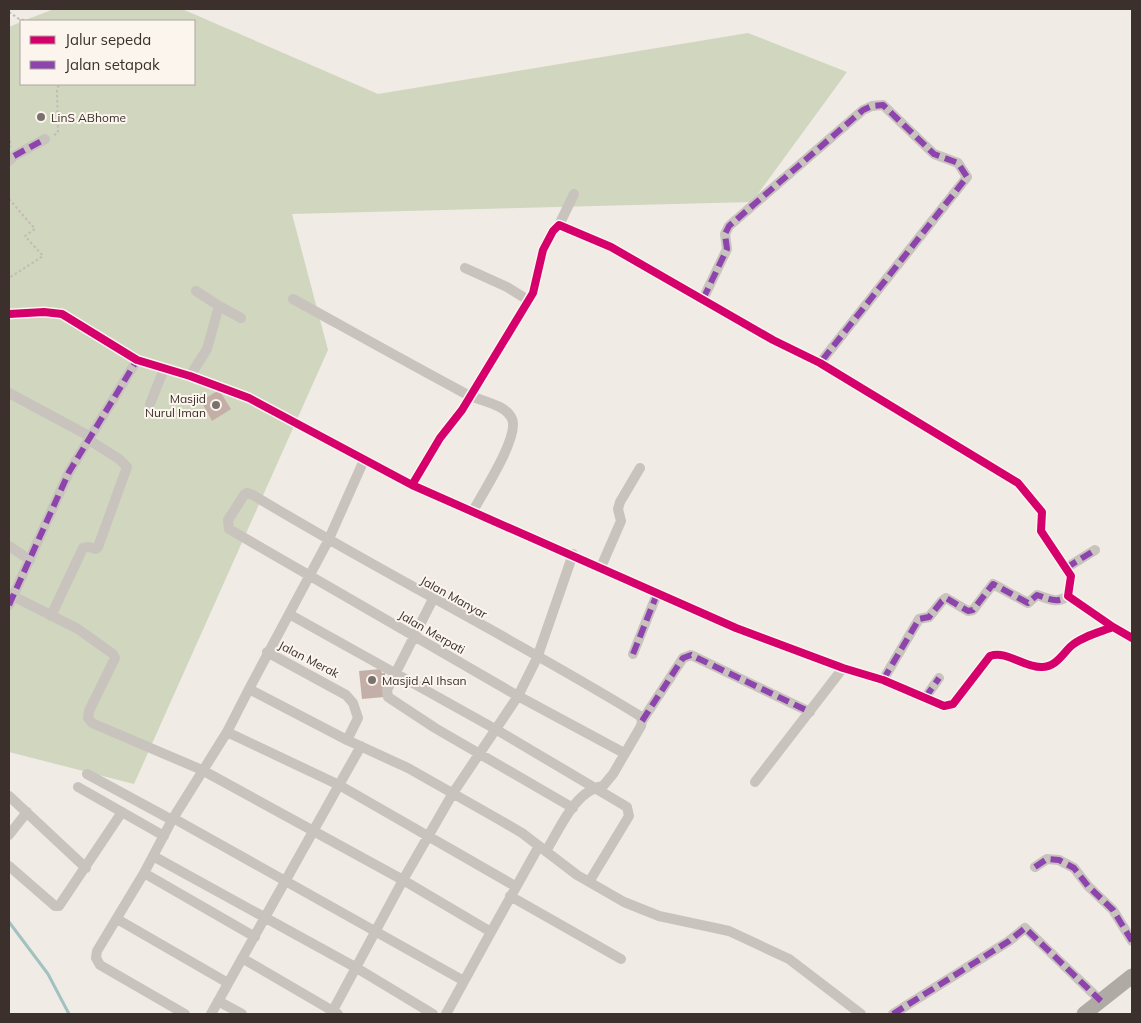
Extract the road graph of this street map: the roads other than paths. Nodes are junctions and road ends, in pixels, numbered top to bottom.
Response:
1 (45, 139) road end
2 (9, 162) edge
3 (574, 194) dead end
4 (559, 225) junction
5 (465, 268) dead end
6 (196, 291) dead end
7 (293, 299) dead end
8 (703, 299) junction
9 (528, 300) junction
10 (219, 306) junction
11 (9, 314) edge
12 (241, 318) dead end
13 (137, 360) junction
14 (820, 363) junction
15 (164, 369) junction
16 (190, 376) junction
17 (9, 393) edge
18 (470, 396) junction
19 (150, 404) dead end
20 (90, 438) junction
21 (364, 460) junction
22 (640, 468) dead end
23 (412, 485) junction
24 (253, 496) joint
25 (473, 511) junction
26 (328, 541) junction
27 (9, 546) edge
28 (1095, 550) dead end
29 (573, 554) junction
30 (30, 560) junction
31 (601, 567) junction
32 (1066, 568) junction
33 (310, 577) junction
34 (657, 594) junction
35 (1068, 596) junction
36 (10, 598) edge
37 (433, 599) junction
38 (289, 614) junction
39 (51, 616) junction
40 (1113, 627) junction
41 (416, 636) junction
42 (1132, 638) edge
43 (268, 652) junction
44 (633, 654) dead end
45 (537, 658) junction
46 (842, 668) junction
47 (397, 673) junction
48 (939, 678) dead end
49 (883, 680) junction
50 (249, 689) junction
51 (518, 696) junction
52 (925, 698) junction
53 (810, 712) junction
54 (642, 720) junction
55 (497, 730) junction
56 (227, 732) junction
57 (347, 740) junction
58 (361, 746) junction
59 (624, 753) junction
60 (480, 754) junction
61 (202, 770) junction
62 (87, 774) dead end
63 (755, 782) dead end
64 (339, 785) junction
65 (78, 787) dead end
66 (593, 787) junction
67 (453, 793) junction
68 (9, 796) edge
69 (573, 808) junction
70 (27, 812) junction
71 (122, 812) junction
72 (173, 819) junction
73 (313, 830) junction
74 (9, 835) edge
75 (164, 836) junction
76 (428, 836) junction
77 (543, 848) junction
78 (153, 856) junction
79 (9, 866) edge
80 (1035, 867) dead end
81 (86, 868) junction
82 (144, 873) junction
83 (404, 880) junction
84 (286, 881) junction
85 (589, 882) junction
86 (512, 891) junction
87 (265, 918) junction
88 (117, 919) junction
89 (376, 930) junction
90 (491, 932) junction
91 (255, 937) junction
92 (1132, 941) edge
93 (242, 958) junction
94 (621, 959) dead end
95 (355, 967) junction
96 (1132, 976) edge
97 (464, 981) junction
98 (228, 984) junction
99 (218, 1001) junction
100 (1102, 1001) junction
101 (334, 1013) edge
102 (185, 1014) edge
103 (211, 1014) edge
104 (242, 1014) edge
105 (433, 1014) edge
106 (446, 1014) edge
107 (861, 1014) edge
108 (893, 1014) edge
109 (1084, 1014) edge

1 - 2 street
3 - 4 street
4 - 8 street
4 - 9 street
5 - 9 street
6 - 10 street
7 - 18 street
8 - 14 street
8 - 14 street
9 - 18 street
10 - 12 street
10 - 16 street
11 - 13 street
13 - 15 street
13 - 20 street
14 - 32 street
15 - 16 street
15 - 19 street
16 - 21 street
17 - 20 street
18 - 23 street
18 - 25 street
20 - 30 street
20 - 39 street
21 - 23 street
21 - 26 street
22 - 31 street
23 - 25 street
24 - 26 street, Jalan Manyar
24 - 33 street, Jalan Merpati
25 - 29 street
26 - 33 street
26 - 37 street, Jalan Manyar
27 - 30 street
28 - 32 street
29 - 31 street
29 - 45 street
30 - 36 street
31 - 34 street
32 - 35 street
33 - 38 street
33 - 41 street, Jalan Merpati
34 - 44 street
34 - 46 street
35 - 40 street
35 - 49 street
36 - 39 street
37 - 41 street
37 - 45 street, Jalan Manyar
38 - 43 street
38 - 47 street
39 - 61 street
40 - 42 street
40 - 52 street
41 - 47 street
41 - 51 street, Jalan Merpati
43 - 50 street
43 - 57 street, Jalan Merak
45 - 51 street
45 - 54 street, Jalan Manyar
46 - 49 street
46 - 53 street
47 - 55 street
47 - 60 street
48 - 52 street
49 - 52 street
50 - 56 street
50 - 57 street
51 - 55 street
51 - 59 street, Jalan Merpati
53 - 54 street
53 - 63 street
54 - 59 street
55 - 60 street
55 - 66 street
56 - 61 street
56 - 64 street
57 - 58 street
58 - 64 street
58 - 67 street
59 - 66 street
60 - 67 street
60 - 69 street
61 - 72 street
61 - 73 street
62 - 72 street
64 - 73 street
64 - 76 street
65 - 71 street
66 - 69 street
66 - 85 street
67 - 76 street
67 - 77 street
68 - 70 street
69 - 77 street
70 - 74 street
70 - 81 street
71 - 75 street
71 - 81 street
72 - 75 street
72 - 84 street
73 - 83 street
73 - 84 street
75 - 78 street
76 - 83 street
76 - 86 street
77 - 85 street
77 - 86 street
78 - 82 street
78 - 87 street
79 - 81 street
80 - 92 street
82 - 88 street
82 - 91 street
83 - 89 street
83 - 90 street
84 - 87 street
84 - 89 street
85 - 107 street
86 - 90 street
86 - 94 street
87 - 91 street
87 - 95 street
88 - 98 street
88 - 102 street
89 - 95 street
89 - 97 street
90 - 97 street
91 - 93 street
93 - 98 street
93 - 101 street
95 - 101 street
95 - 105 street
96 - 100 highway
97 - 106 street
98 - 99 street
99 - 103 street
99 - 104 street
100 - 108 street
100 - 109 highway

